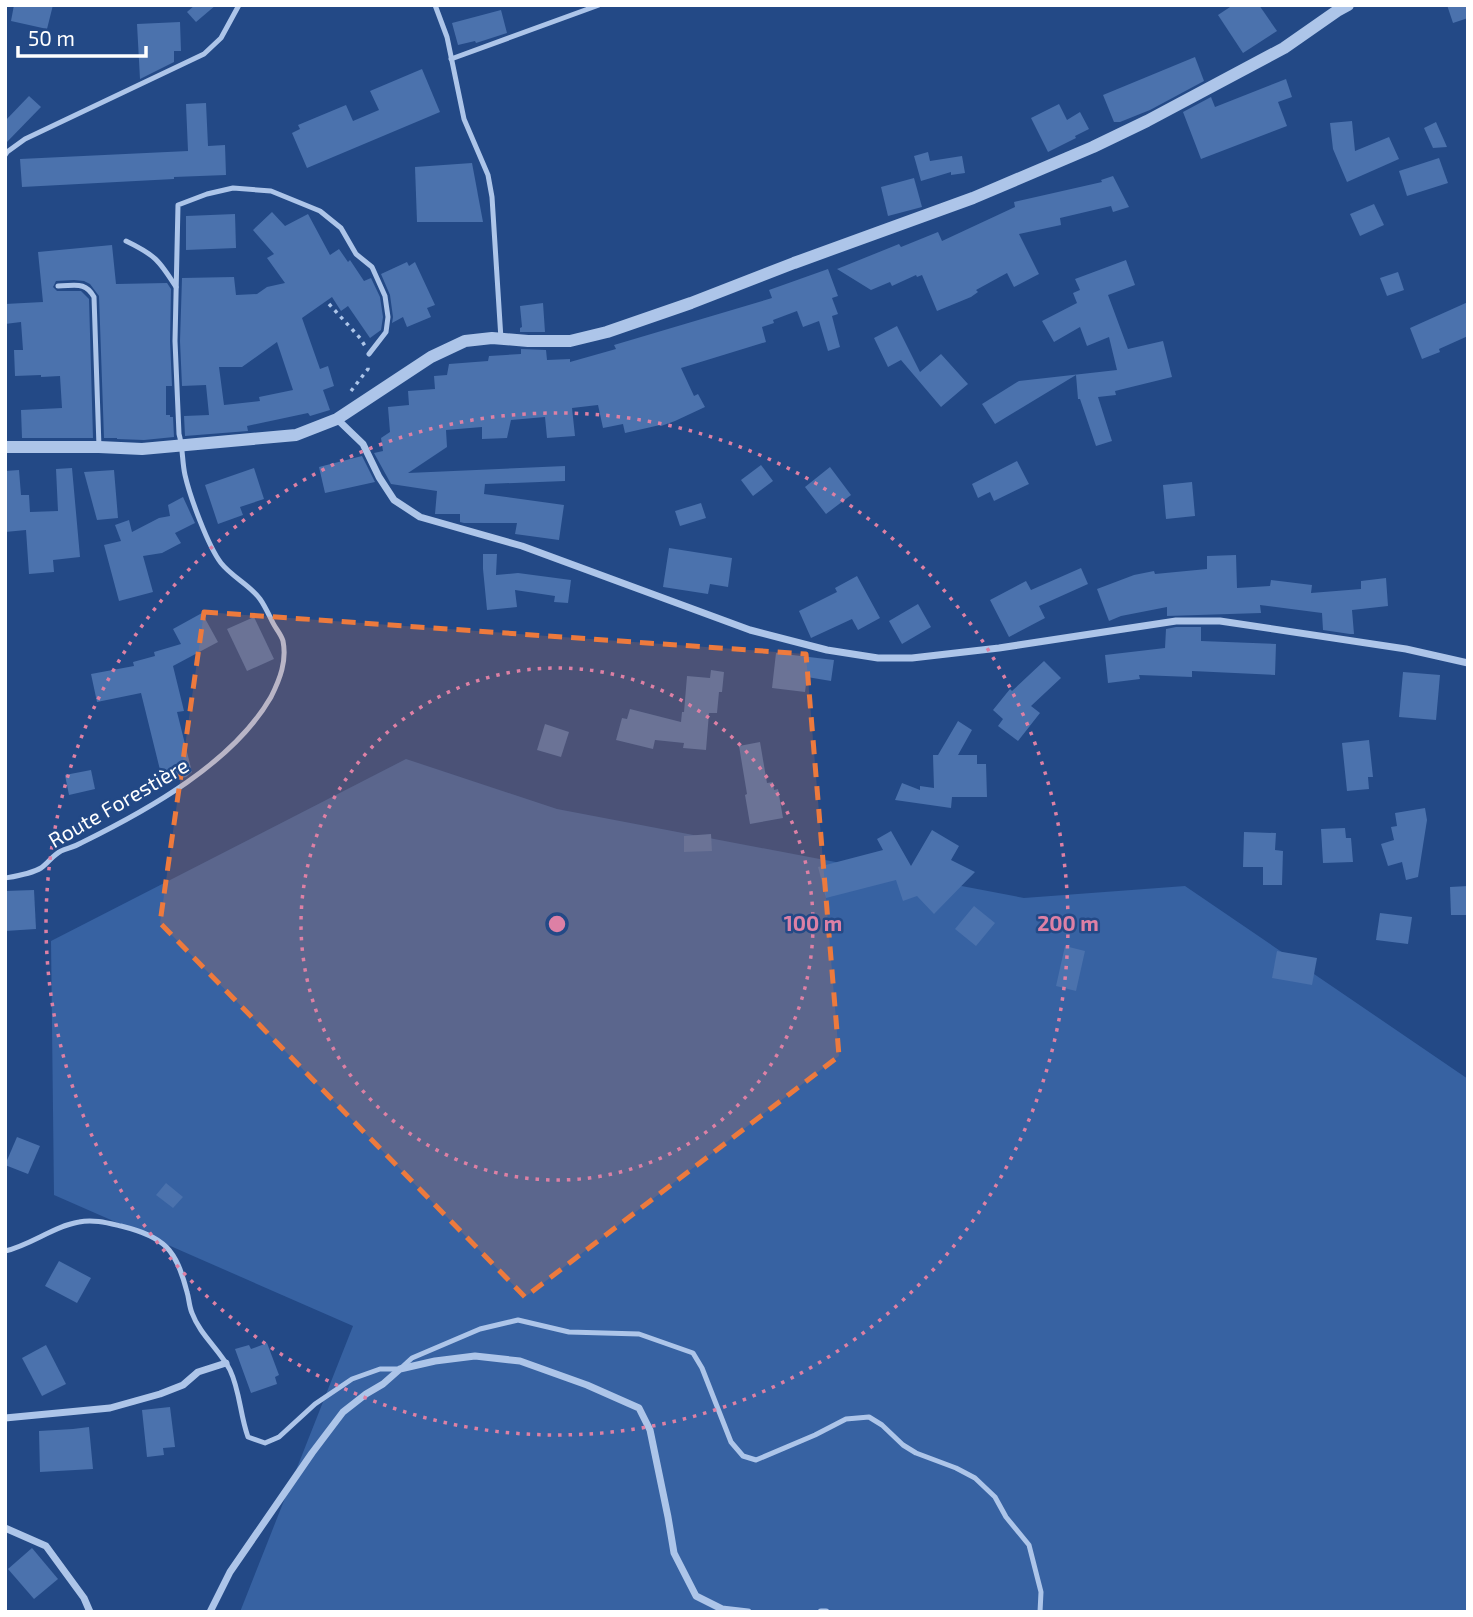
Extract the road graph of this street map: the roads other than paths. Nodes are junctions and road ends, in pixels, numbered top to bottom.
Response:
1 (239, 5) edge
2 (435, 5) edge
3 (599, 5) edge
4 (1348, 5) edge
5 (451, 59) junction
6 (5, 155) edge
7 (126, 241) dead end
8 (58, 286) dead end
9 (176, 287) junction
10 (501, 339) junction
11 (369, 354) road end
12 (337, 419) junction
13 (182, 446) junction
14 (5, 447) edge
15 (99, 447) junction
16 (1468, 663) edge
17 (5, 878) edge
18 (5, 1251) edge
19 (226, 1363) junction
20 (400, 1369) junction
21 (5, 1418) edge
22 (5, 1528) edge
23 (90, 1612) edge
24 (210, 1612) edge
25 (748, 1612) edge
26 (1040, 1612) edge

1 - 6 lane
2 - 5 lane
3 - 5 lane
4 - 10 street
5 - 10 lane
7 - 9 lane
8 - 15 lane
9 - 11 lane, Route Forestière
9 - 13 lane, Route Forestière
10 - 12 street
12 - 13 street
12 - 16 street
13 - 15 street
13 - 17 lane, Route Forestière
14 - 15 street
18 - 19 lane
19 - 20 lane
19 - 21 street
20 - 24 street
20 - 25 street
20 - 26 lane
22 - 23 street

